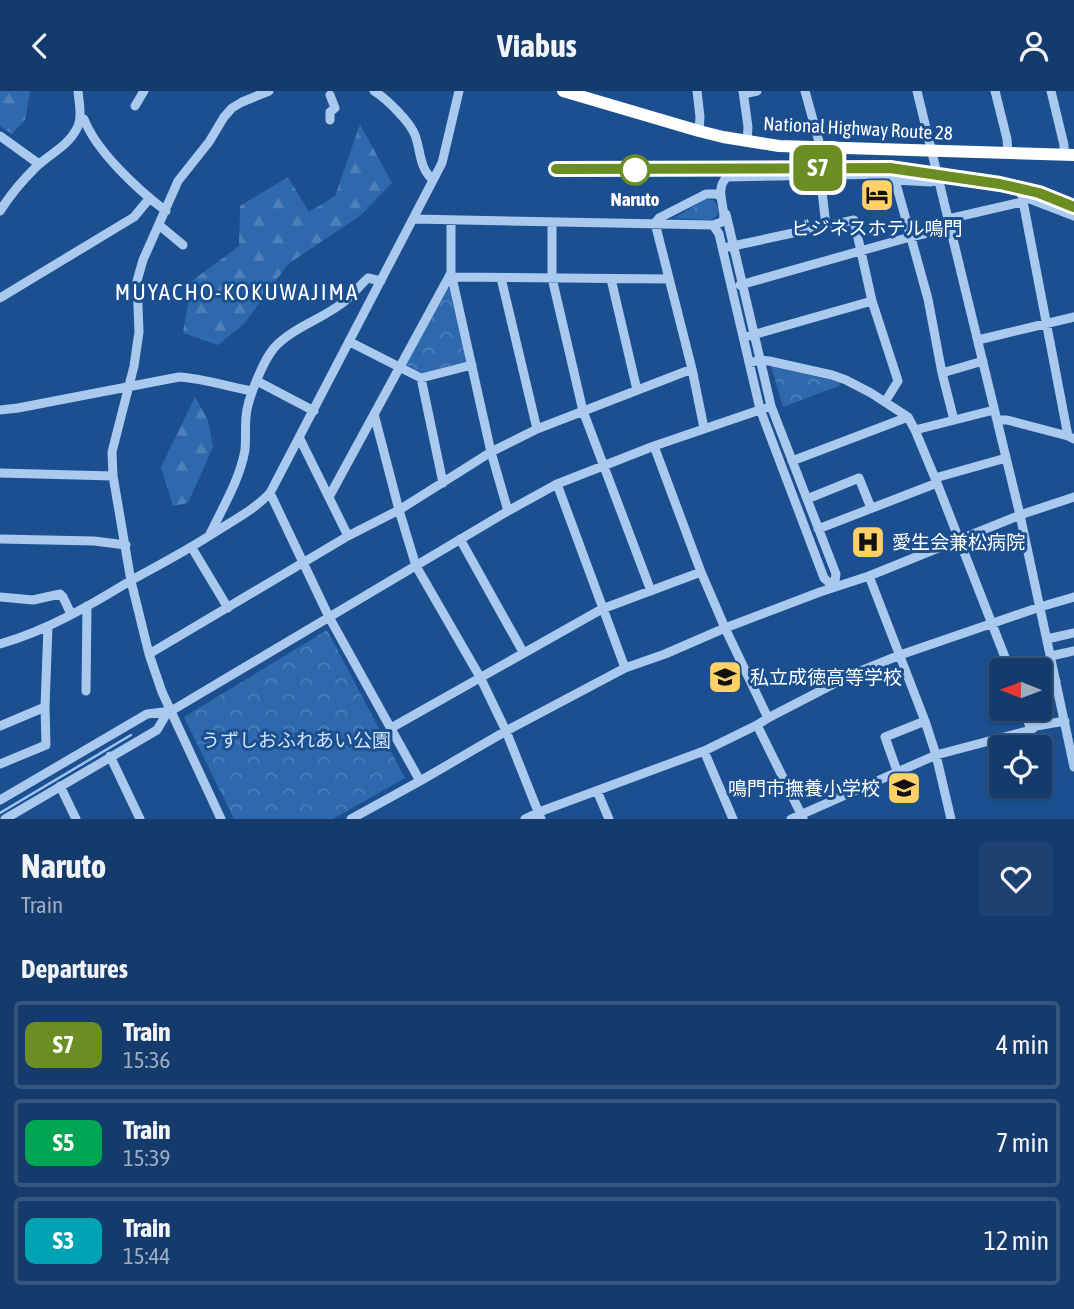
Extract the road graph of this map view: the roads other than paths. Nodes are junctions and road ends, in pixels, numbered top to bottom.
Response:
1 (78, 91) edge
2 (144, 91) edge
3 (269, 91) edge
4 (374, 91) edge
5 (458, 91) edge
6 (563, 91) edge
7 (697, 91) edge
8 (757, 91) edge
9 (805, 91) edge
10 (917, 91) edge
11 (995, 91) edge
12 (1051, 91) edge
13 (743, 93) edge
14 (331, 95) dead end
15 (135, 106) dead end
16 (80, 118) junction
17 (330, 120) dead end
18 (699, 131) junction
19 (0, 136) edge
20 (747, 141) junction
21 (821, 149) junction
22 (933, 152) junction
23 (1009, 153) junction
24 (1069, 155) edge
25 (39, 164) junction
26 (820, 174) junction
27 (433, 180) junction
28 (895, 180) junction
29 (939, 180) junction
30 (149, 199) junction
31 (722, 201) junction
32 (1022, 202) junction
33 (0, 211) edge
34 (166, 211) junction
35 (1074, 216) edge
36 (414, 219) junction
37 (451, 220) junction
38 (552, 223) junction
39 (655, 223) junction
40 (949, 223) junction
41 (159, 225) junction
42 (713, 225) junction
43 (825, 226) junction
44 (910, 237) junction
45 (183, 245) dead end
46 (733, 246) junction
47 (722, 249) junction
48 (862, 252) junction
49 (451, 275) junction
50 (501, 278) junction
51 (552, 278) junction
52 (611, 279) junction
53 (669, 279) junction
54 (381, 281) junction
55 (742, 285) junction
56 (732, 288) junction
57 (0, 298) edge
58 (872, 301) junction
59 (1074, 317) edge
60 (1045, 323) junction
61 (754, 334) junction
62 (743, 337) junction
63 (978, 339) junction
64 (350, 342) junction
65 (760, 360) junction
66 (983, 361) junction
67 (749, 363) junction
68 (472, 365) junction
69 (399, 366) junction
70 (692, 369) junction
71 (942, 373) junction
72 (421, 378) junction
73 (257, 381) junction
74 (128, 387) junction
75 (637, 390) junction
76 (252, 391) junction
77 (885, 402) junction
78 (771, 405) junction
79 (760, 409) junction
80 (994, 409) junction
81 (0, 410) edge
82 (314, 411) junction
83 (583, 411) junction
84 (374, 414) junction
85 (908, 417) junction
86 (954, 420) junction
87 (997, 420) junction
88 (537, 429) junction
89 (704, 429) junction
90 (915, 429) junction
91 (1071, 438) edge
92 (300, 439) junction
93 (654, 446) junction
94 (491, 452) junction
95 (1006, 458) junction
96 (792, 461) junction
97 (604, 465) junction
98 (0, 473) edge
99 (113, 476) junction
100 (936, 480) junction
101 (443, 483) junction
102 (557, 484) junction
103 (270, 493) junction
104 (329, 497) junction
105 (1074, 497) edge
106 (807, 499) junction
107 (871, 508) junction
108 (399, 510) junction
109 (508, 511) junction
110 (1020, 515) junction
111 (818, 529) junction
112 (209, 535) junction
113 (348, 536) junction
114 (0, 539) edge
115 (460, 539) junction
116 (958, 540) junction
117 (126, 545) junction
118 (192, 548) junction
119 (303, 563) junction
120 (416, 566) junction
121 (702, 572) junction
122 (869, 576) junction
123 (131, 581) junction
124 (834, 586) junction
125 (651, 591) junction
126 (0, 597) edge
127 (1074, 597) edge
128 (87, 606) junction
129 (1040, 607) junction
130 (228, 608) junction
131 (602, 609) junction
132 (71, 614) junction
133 (329, 617) junction
134 (992, 623) junction
135 (48, 626) junction
136 (725, 628) junction
137 (1074, 633) edge
138 (1047, 639) junction
139 (0, 644) edge
140 (1074, 651) edge
141 (523, 652) junction
142 (149, 654) junction
143 (900, 655) junction
144 (1051, 656) junction
145 (1005, 658) edge
146 (625, 668) junction
147 (480, 677) junction
148 (1056, 681) junction
149 (1052, 682) edge
150 (86, 691) dead end
151 (45, 707) junction
152 (169, 712) junction
153 (768, 718) junction
154 (925, 721) junction
155 (1028, 721) edge
156 (1065, 721) junction
157 (757, 725) junction
158 (0, 726) edge
159 (391, 728) junction
160 (1031, 730) junction
161 (506, 731) junction
162 (704, 751) junction
163 (936, 755) junction
164 (110, 756) junction
165 (0, 764) edge
166 (1074, 767) edge
167 (897, 771) junction
168 (420, 781) junction
169 (60, 786) junction
170 (597, 791) junction
171 (4, 809) edge
172 (540, 816) edge
173 (802, 816) edge
174 (76, 819) edge
175 (140, 819) edge
176 (221, 819) edge
177 (351, 819) edge
178 (525, 819) edge
179 (609, 819) edge
180 (733, 819) edge
181 (791, 819) edge
182 (951, 819) edge

1 - 16 street
2 - 15 street
3 - 34 street
4 - 27 street
5 - 27 street
6 - 18 highway, National Highway Route 28
7 - 18 street
8 - 13 street
9 - 21 street
10 - 22 street
11 - 23 street
12 - 24 street
13 - 20 street
14 - 17 street
16 - 25 street
16 - 30 street
18 - 20 highway, National Highway Route 28
19 - 25 street
20 - 21 highway, National Highway Route 28
21 - 22 highway, National Highway Route 28
22 - 23 highway, National Highway Route 28
22 - 29 street
23 - 24 highway, National Highway Route 28
25 - 33 street
26 - 28 street
26 - 31 street
26 - 43 street
27 - 36 street
28 - 29 street
28 - 44 street
29 - 40 street
30 - 34 street
30 - 57 street
31 - 39 street
31 - 42 street
31 - 46 street
32 - 35 street
32 - 40 street
32 - 60 street
34 - 41 street
36 - 37 street
36 - 54 street
37 - 38 street
37 - 49 street
38 - 39 street
38 - 51 street
39 - 42 street
39 - 53 street
40 - 44 street
40 - 63 street
41 - 45 street
41 - 74 street
42 - 47 street
43 - 46 street
43 - 48 street
44 - 48 street
44 - 71 street
46 - 47 street
46 - 55 street
47 - 56 street
48 - 55 street
48 - 58 street
49 - 50 street
49 - 68 street
49 - 69 street
50 - 51 street
50 - 88 street
51 - 52 street
51 - 83 street
52 - 53 street
52 - 75 street
53 - 70 street
54 - 64 street
54 - 73 street
55 - 56 street
55 - 61 street
56 - 62 street
58 - 61 street
58 - 77 street
59 - 60 street
60 - 63 street
60 - 91 street
61 - 62 street
61 - 65 street
62 - 67 street
63 - 66 street
64 - 69 street
64 - 82 street
65 - 67 street
65 - 77 street
65 - 78 street
66 - 71 street
66 - 80 street
67 - 79 street
68 - 72 street
68 - 94 street
69 - 72 street
69 - 84 street
70 - 75 street
70 - 89 street
71 - 86 street
72 - 101 street
73 - 76 street
73 - 82 street
74 - 76 street
74 - 81 street
74 - 99 street
75 - 83 street
76 - 112 street
77 - 85 street
78 - 79 street
78 - 96 street
79 - 89 street
79 - 124 street
80 - 86 street
80 - 87 street
82 - 92 street
83 - 88 street
83 - 97 street
84 - 104 street
84 - 108 street
85 - 90 street
85 - 96 street
86 - 90 street
87 - 91 street
87 - 95 street
88 - 94 street
89 - 93 street
90 - 100 street
92 - 103 street
92 - 104 street
93 - 97 street
93 - 121 street
94 - 101 street
94 - 109 street
95 - 100 street
95 - 110 street
96 - 106 street
97 - 102 street
97 - 125 street
98 - 99 street
99 - 117 street
100 - 107 street
100 - 116 street
101 - 108 street
102 - 109 street
102 - 131 street
103 - 112 street
103 - 119 street
104 - 113 street
105 - 110 street
106 - 107 street
106 - 111 street
107 - 111 street
108 - 113 street
108 - 120 street
109 - 115 street
110 - 116 street
110 - 129 street
111 - 124 street
112 - 118 street
113 - 119 street
114 - 117 street
115 - 120 street
115 - 141 street
116 - 122 street
116 - 134 street
117 - 123 street
118 - 123 street
118 - 130 street
119 - 130 street
119 - 133 street
120 - 133 street
120 - 147 street
121 - 125 street
121 - 136 street
122 - 124 street
122 - 143 street
123 - 128 street
123 - 142 street
124 - 136 street
125 - 131 street
126 - 132 street
127 - 129 street
128 - 132 street
128 - 150 street
129 - 134 street
129 - 138 street
130 - 142 street
131 - 141 street
131 - 146 street
132 - 135 street
133 - 152 street
133 - 159 street
134 - 143 street
134 - 145 street
135 - 139 street
135 - 151 street
136 - 146 street
136 - 153 street
137 - 138 street
138 - 144 street
140 - 144 street
141 - 147 street
142 - 152 street
143 - 153 street
143 - 154 street
144 - 148 street
146 - 161 street
147 - 159 street
147 - 161 street
148 - 149 street
148 - 156 street
151 - 158 street
151 - 165 street
152 - 164 street
152 - 171 street
152 - 176 street
153 - 157 street
154 - 163 street
154 - 167 street
155 - 160 street
156 - 160 street
156 - 166 street
157 - 162 street
157 - 173 street
159 - 168 street
160 - 163 street
161 - 168 street
161 - 172 street
162 - 170 street
162 - 180 street
163 - 167 street
163 - 182 street
164 - 169 street
164 - 175 street
167 - 173 street
168 - 177 street
169 - 171 street
169 - 174 street
170 - 172 street
170 - 179 street
172 - 178 street
173 - 181 street

